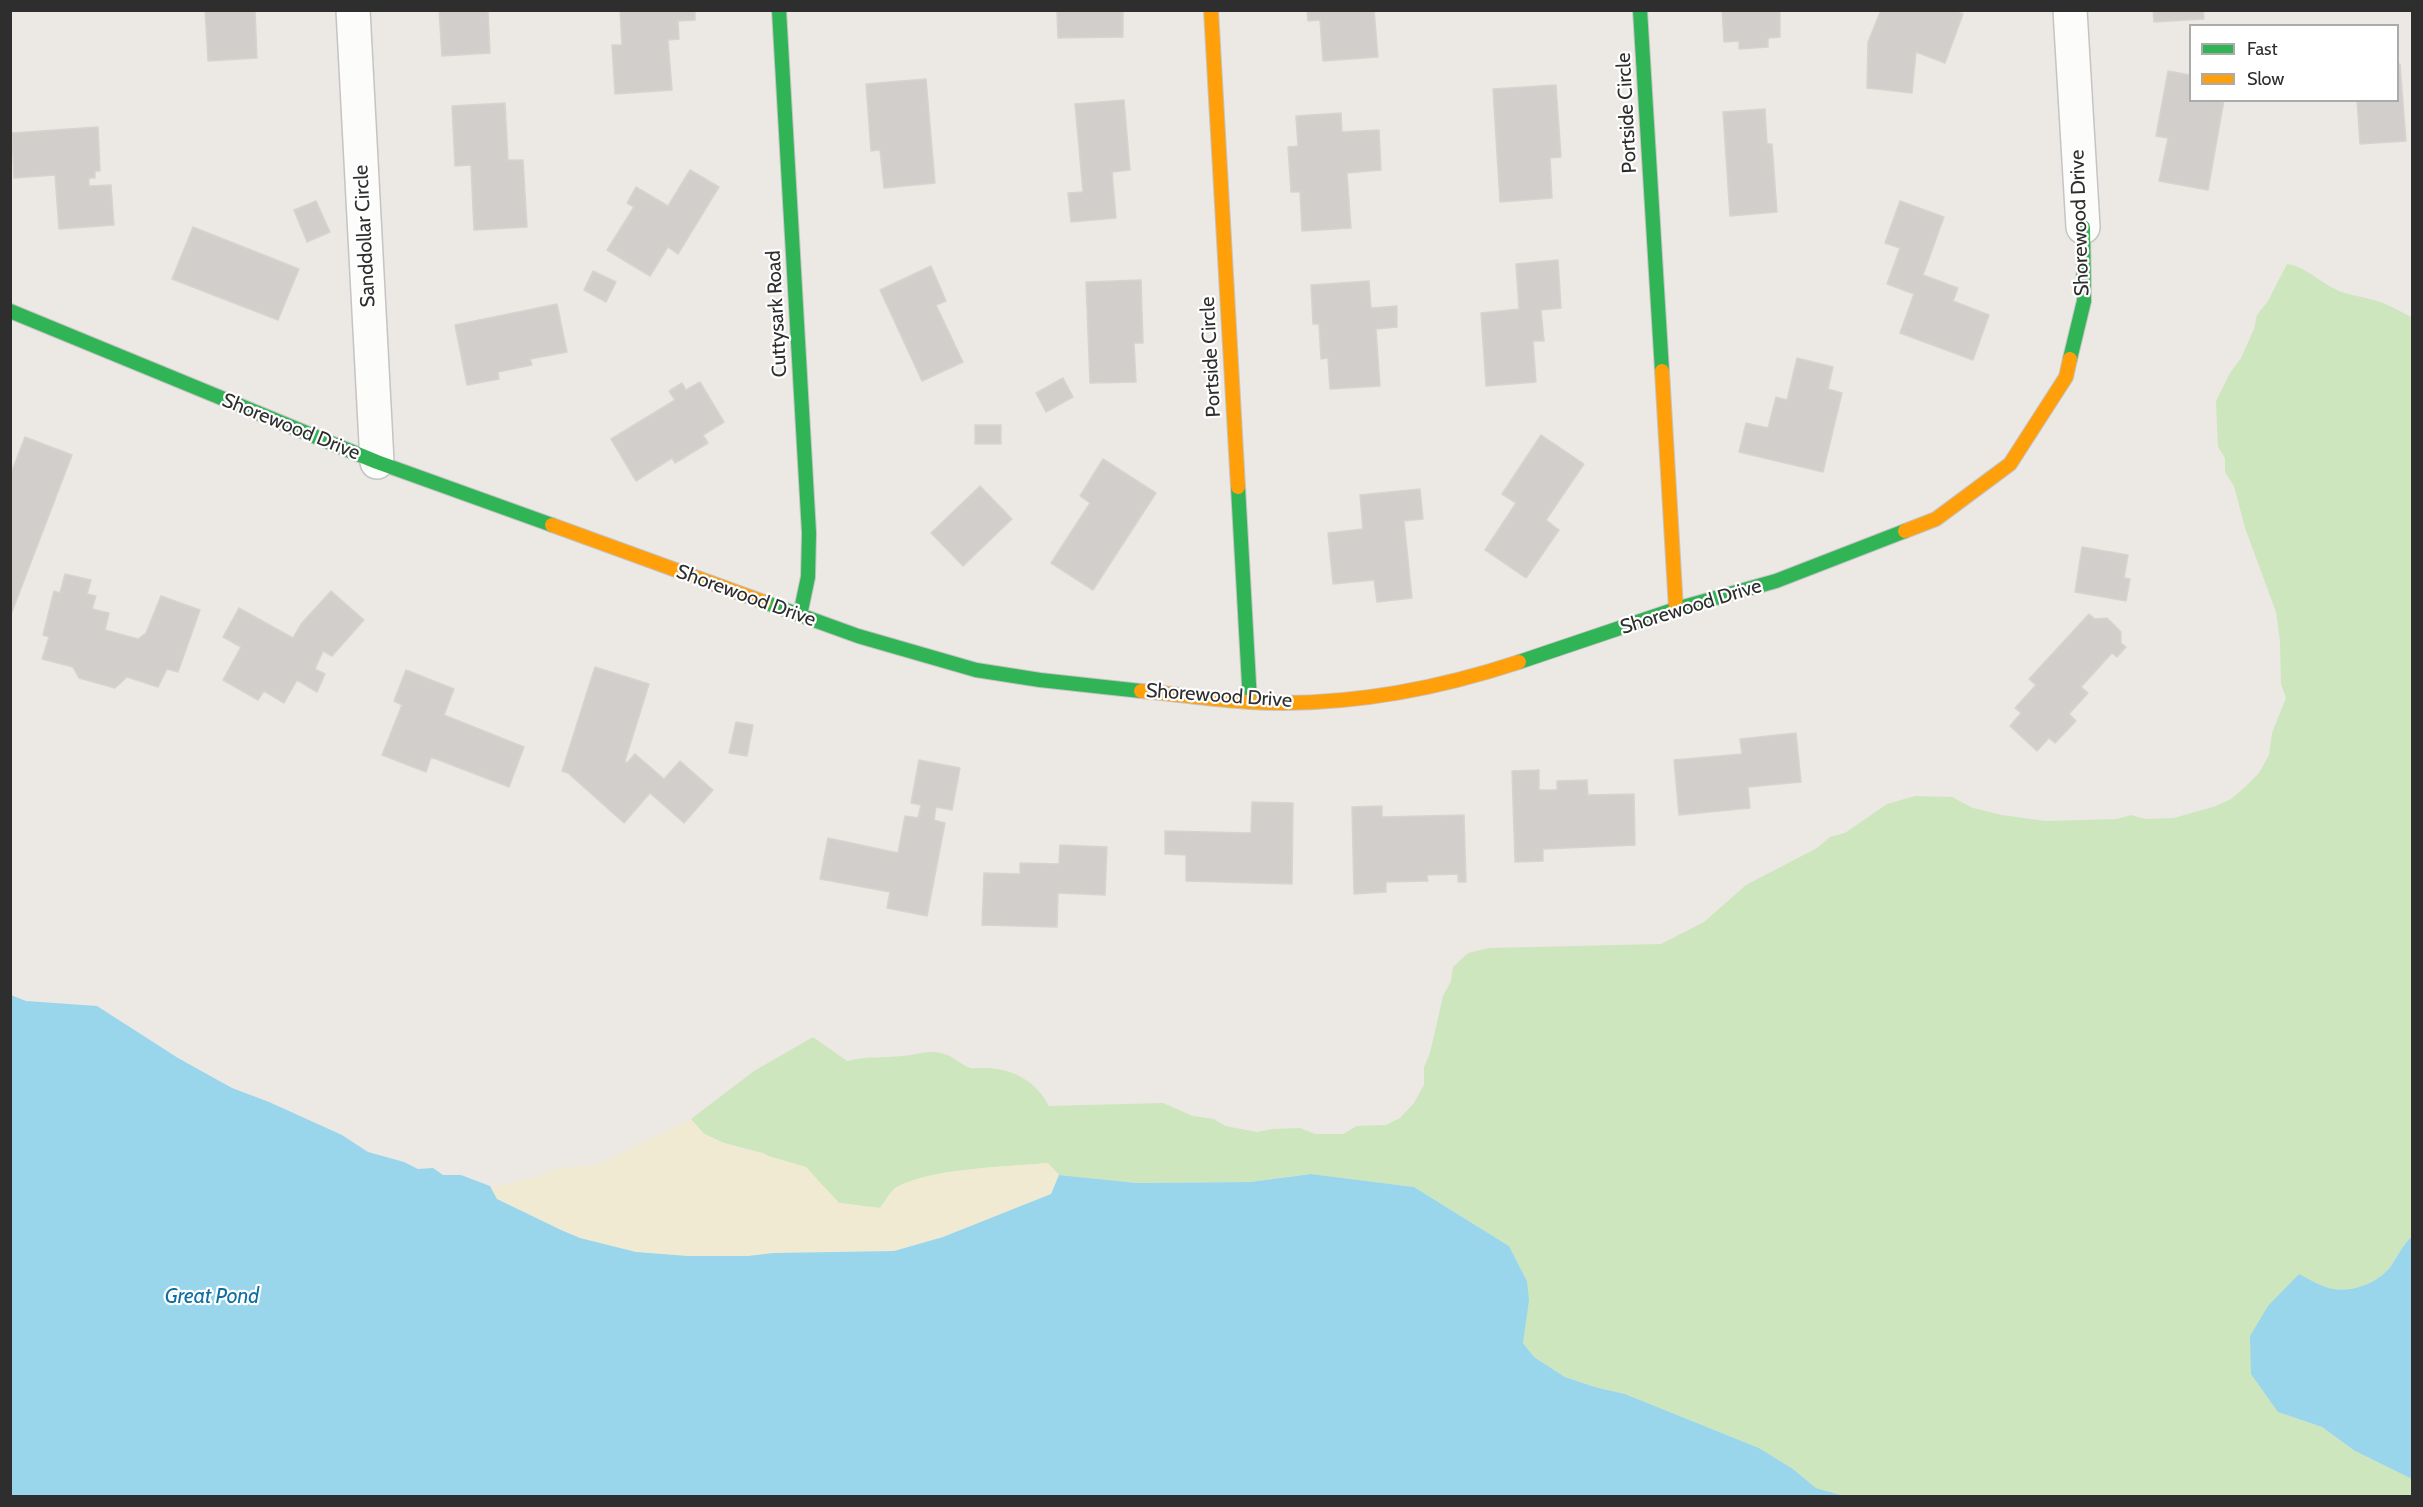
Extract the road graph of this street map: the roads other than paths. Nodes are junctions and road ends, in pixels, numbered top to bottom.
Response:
1 (353, 10) edge
2 (779, 10) edge
3 (1211, 10) edge
4 (1640, 10) edge
5 (2070, 10) edge
6 (2083, 227) joint
7 (10, 311) edge
8 (377, 462) junction
9 (1676, 609) junction
10 (800, 615) junction
11 (1250, 702) junction

1 - 8 street, Sanddollar Circle
2 - 10 street, Cuttysark Road
3 - 11 street, Portside Circle
4 - 9 street, Portside Circle
5 - 6 street, Shorewood Drive
6 - 9 street, Shorewood Drive
7 - 8 street, Shorewood Drive
8 - 10 street, Shorewood Drive
9 - 11 street, Shorewood Drive
10 - 11 street, Shorewood Drive

